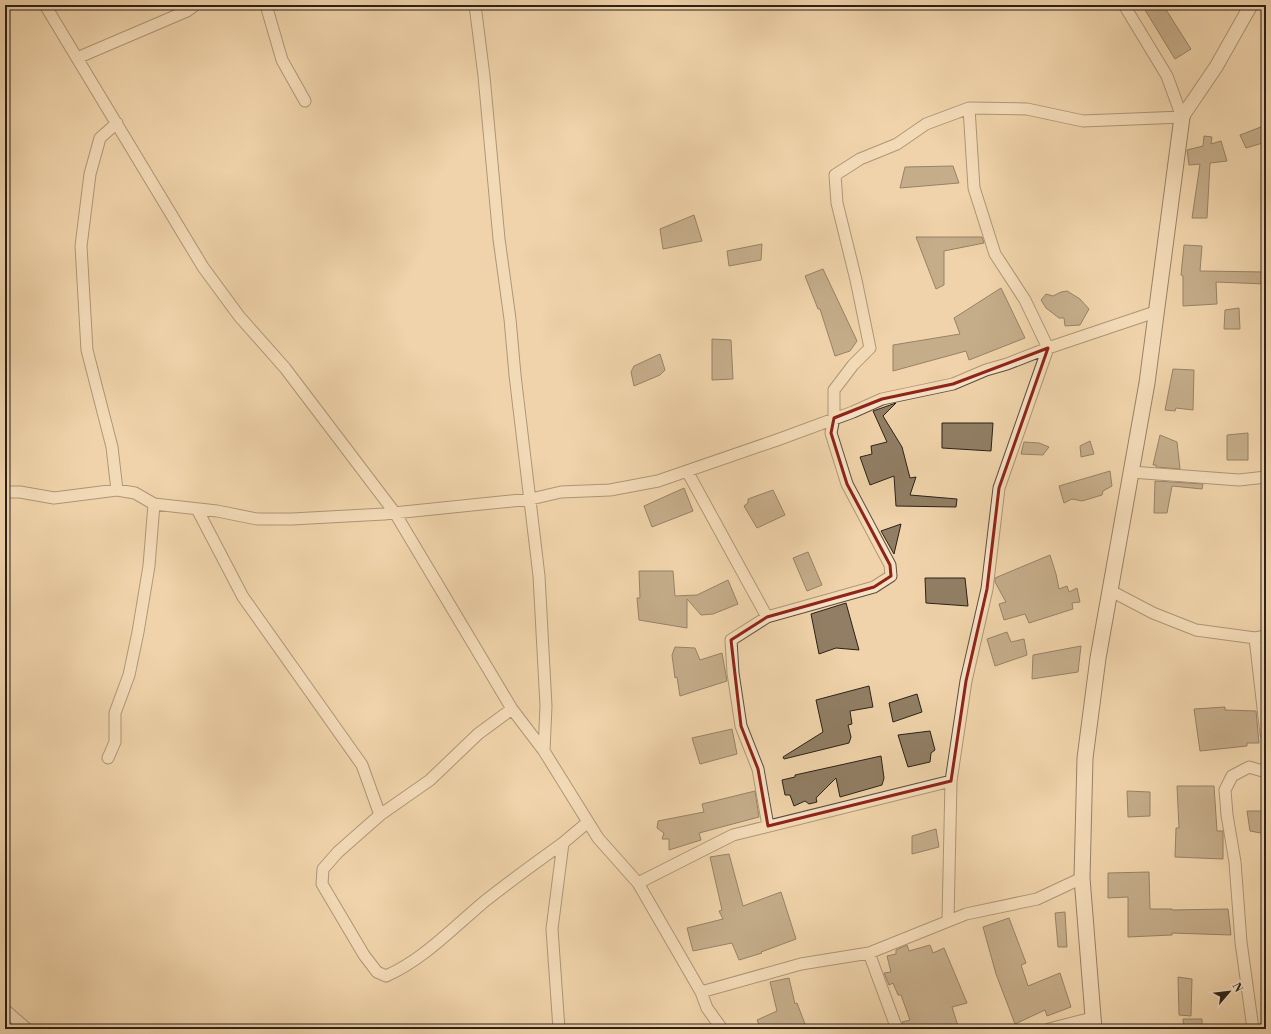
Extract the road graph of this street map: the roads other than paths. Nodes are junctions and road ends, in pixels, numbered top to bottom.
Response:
1 (45, 5) edge
2 (195, 5) edge
3 (266, 5) edge
4 (475, 5) edge
5 (1124, 5) edge
6 (1251, 5) edge
7 (77, 58) junction
8 (305, 100) dead end
9 (969, 108) junction
10 (1182, 117) junction
11 (117, 123) junction
12 (1158, 311) junction
13 (1048, 348) junction
14 (834, 418) junction
15 (687, 471) junction
16 (1130, 472) junction
17 (1266, 477) edge
18 (117, 490) junction
19 (5, 492) edge
20 (531, 499) junction
21 (154, 504) junction
22 (197, 509) junction
23 (395, 513) junction
24 (1111, 590) junction
25 (767, 617) junction
26 (1266, 636) edge
27 (1255, 638) junction
28 (512, 709) junction
29 (1266, 734) edge
30 (544, 751) junction
31 (108, 758) dead end
32 (1266, 772) edge
33 (951, 780) junction
34 (380, 815) junction
35 (588, 822) junction
36 (768, 826) junction
37 (563, 843) junction
38 (1082, 878) junction
39 (638, 883) junction
40 (948, 919) junction
41 (869, 953) junction
42 (701, 992) junction
43 (5, 1010) edge
44 (1093, 1024) edge
45 (27, 1029) edge
46 (559, 1029) edge
47 (722, 1029) edge
48 (897, 1029) edge
49 (1049, 1029) edge
50 (1252, 1029) edge

1 - 7 street
2 - 7 street
3 - 8 street
4 - 20 street
5 - 10 street
6 - 10 street
7 - 11 street
9 - 10 street
9 - 13 street
9 - 14 street
10 - 12 main road
11 - 18 street
11 - 23 street
12 - 13 street
12 - 16 main road
13 - 14 street
13 - 33 street
14 - 15 street
14 - 25 street
15 - 20 street
15 - 25 street
16 - 17 street
16 - 24 main road
18 - 19 street
18 - 21 street
20 - 23 street
20 - 30 street
21 - 22 street
21 - 31 street
22 - 23 street
22 - 34 street
23 - 28 street
24 - 27 street
24 - 38 main road
25 - 36 street
26 - 27 street
27 - 29 street
28 - 30 street
28 - 34 street
30 - 35 street
32 - 50 street
33 - 36 street
33 - 40 street
34 - 37 street
35 - 37 street
35 - 39 street
36 - 39 street
37 - 46 street
38 - 40 street
38 - 44 main road
39 - 42 street
40 - 41 street
41 - 42 street
41 - 48 street
42 - 47 street
43 - 45 street
44 - 49 street

